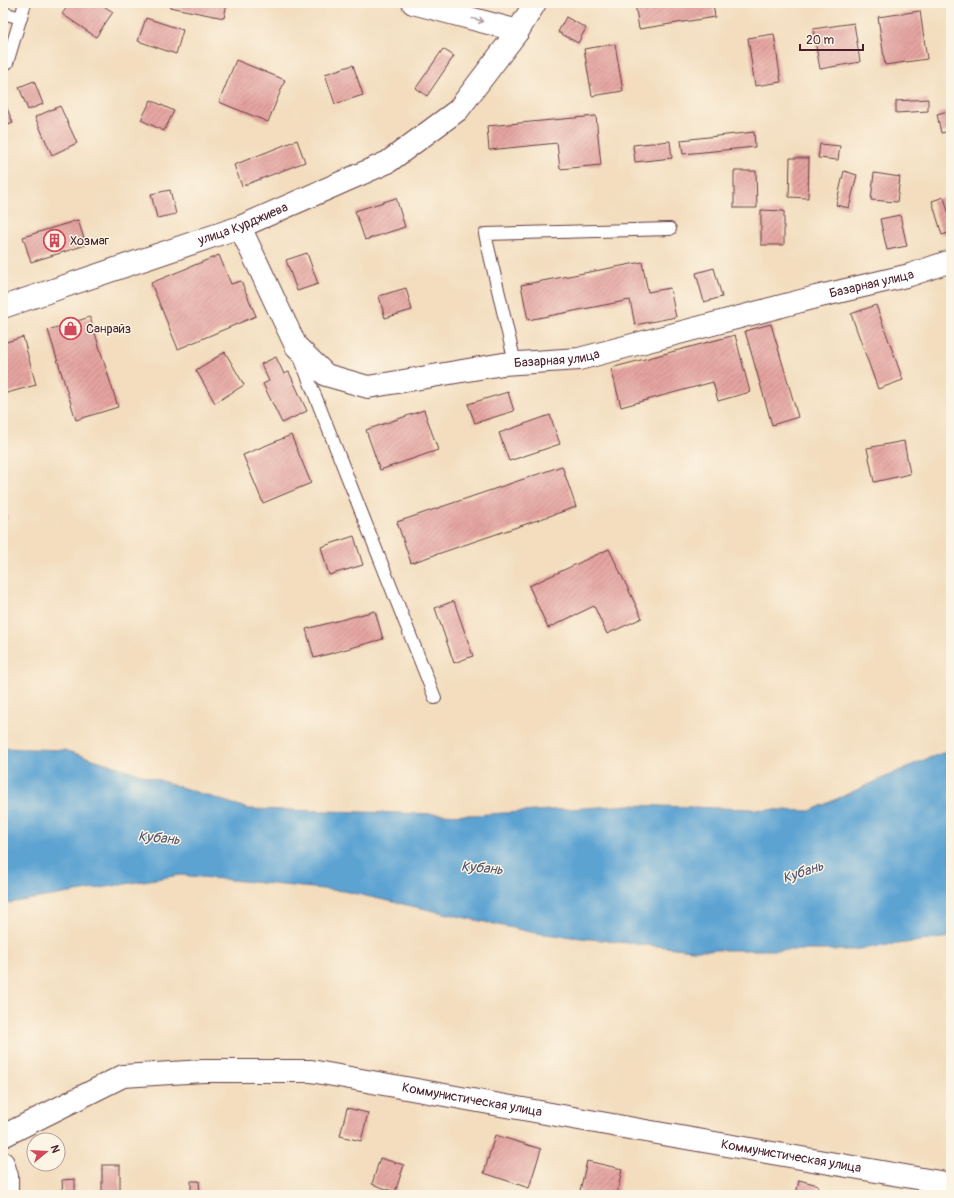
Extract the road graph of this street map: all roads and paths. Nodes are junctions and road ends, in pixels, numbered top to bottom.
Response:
1 (25, 3) edge
2 (413, 3) edge
3 (535, 3) edge
4 (3, 13) edge
5 (20, 18) junction
6 (518, 31) junction
7 (3, 64) edge
8 (240, 227) junction
9 (670, 229) dead end
10 (951, 261) edge
11 (3, 307) edge
12 (296, 346) junction
13 (515, 363) junction
14 (435, 698) dead end
15 (3, 1136) edge
16 (3, 1163) edge
17 (951, 1184) edge
18 (8, 1195) edge

1 - 5 lane
2 -> 6 street
3 - 6 street, улица Курджиева
4 - 5 lane
5 - 7 lane
6 - 8 street, улица Курджиева
8 - 11 street, улица Курджиева
8 - 12 street, Базарная улица
9 - 13 lane
10 - 13 street, Базарная улица
12 - 13 street, Базарная улица
12 - 14 lane
15 - 17 street, Коммунистическая улица
16 - 18 street

